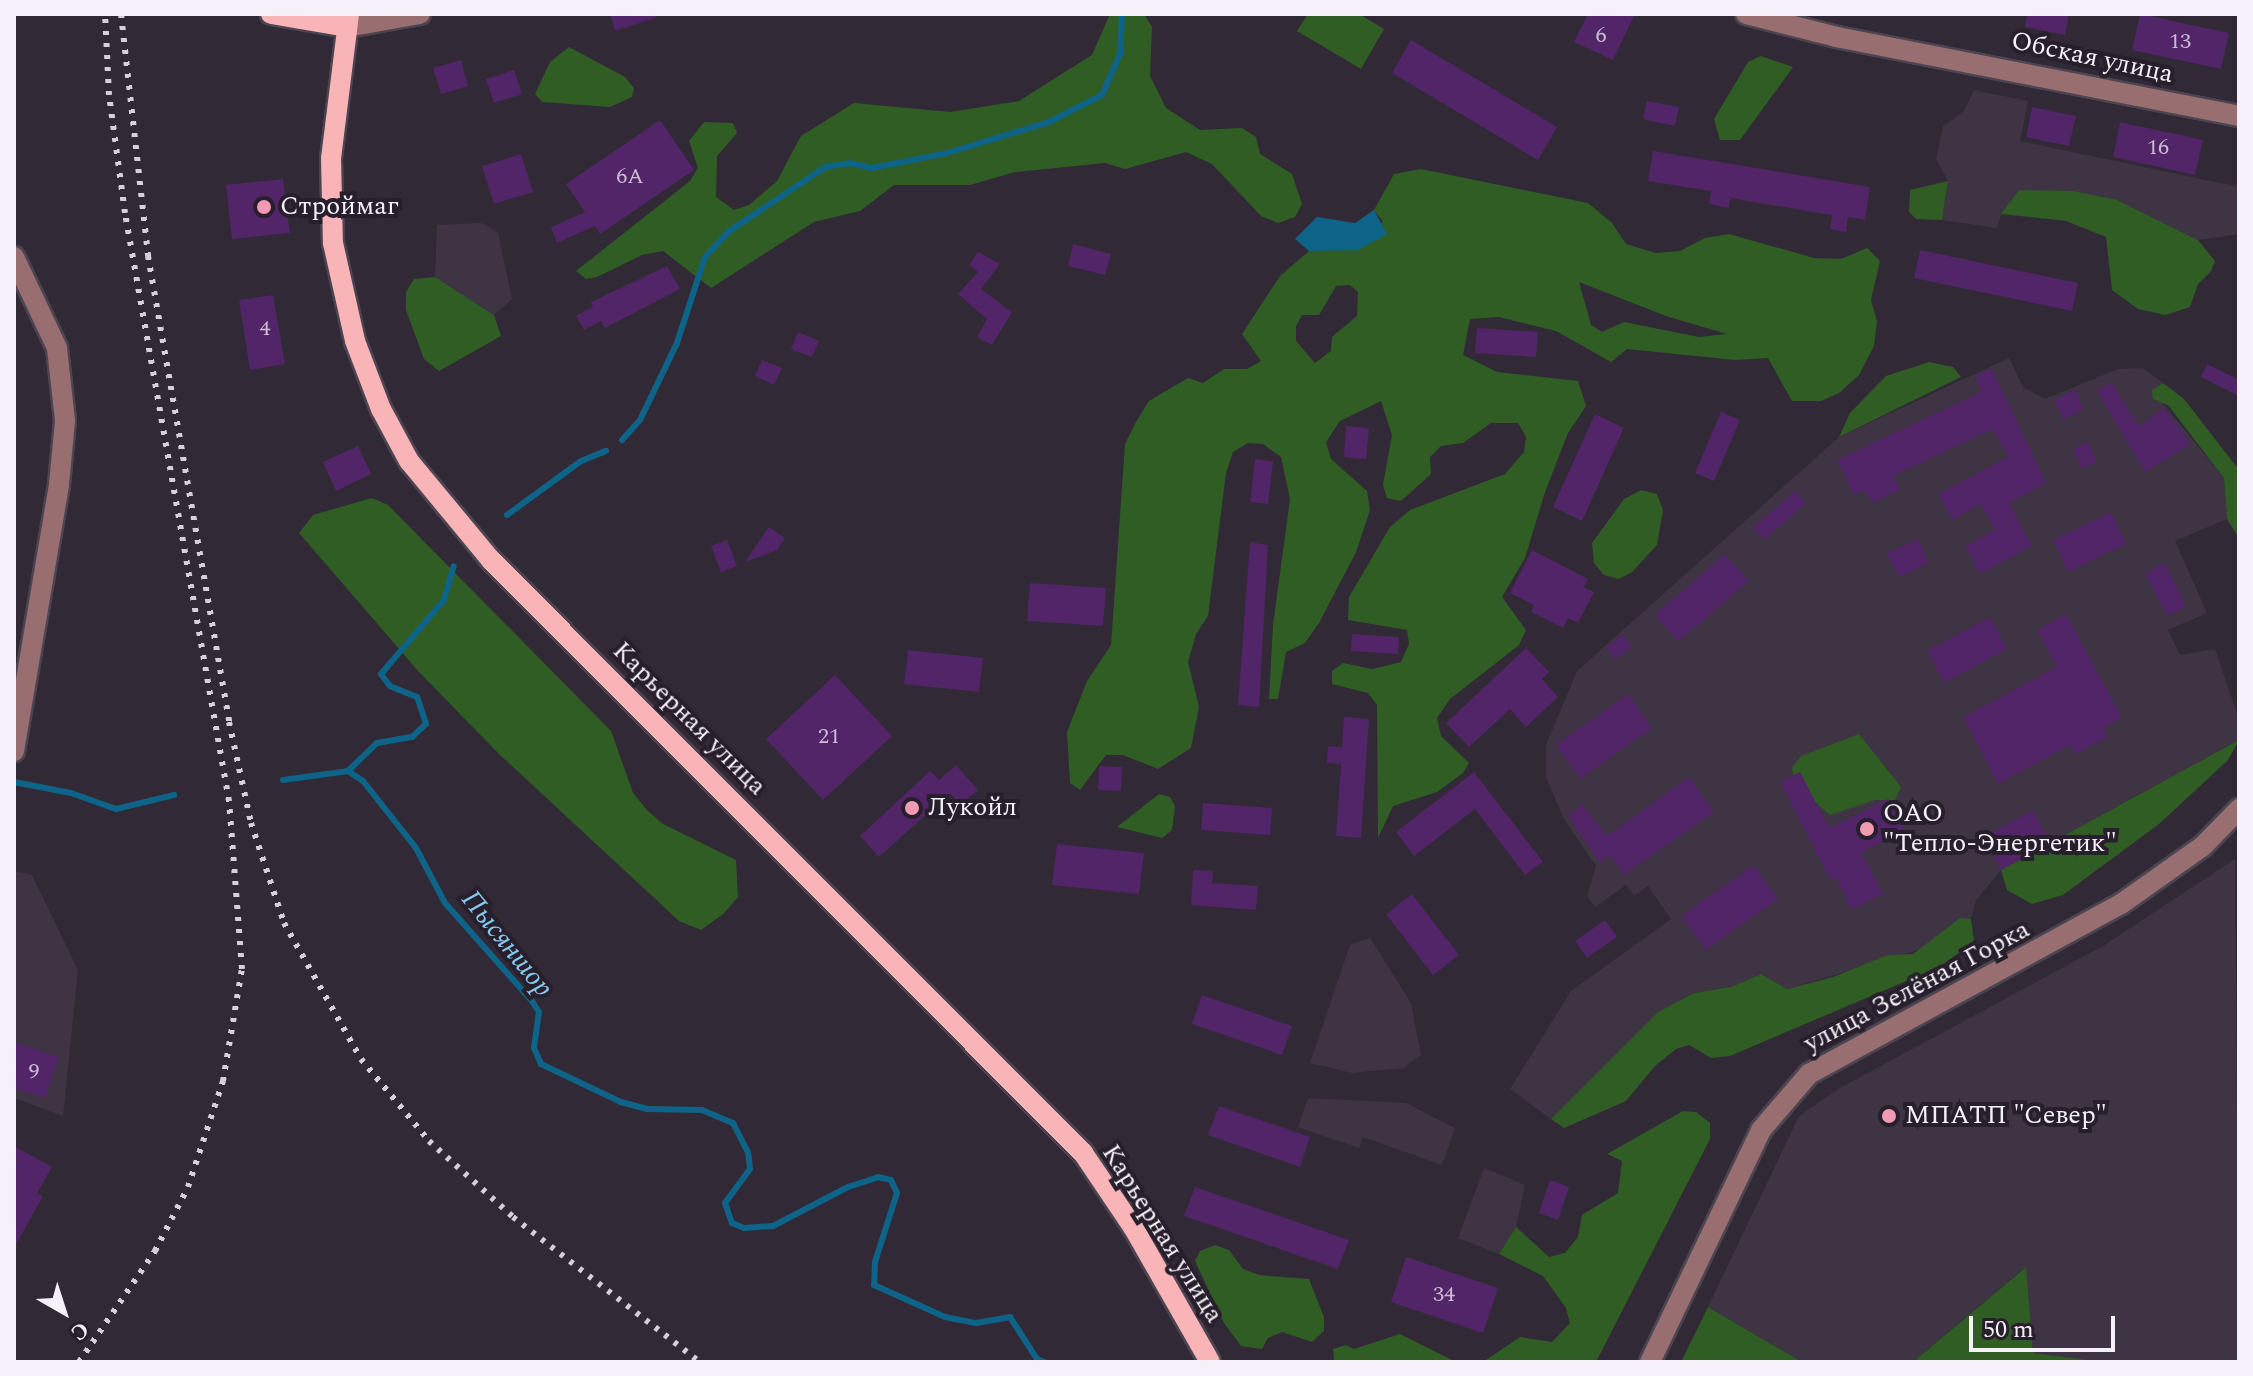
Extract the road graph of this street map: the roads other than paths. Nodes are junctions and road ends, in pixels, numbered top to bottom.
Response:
1 (271, 14) edge
2 (420, 14) edge
3 (1746, 14) edge
4 (348, 20) edge
5 (2239, 116) edge
6 (17, 272) edge
7 (14, 751) edge
8 (2239, 809) edge
9 (1210, 1362) edge
10 (1650, 1362) edge

1 - 4 main road
2 - 4 street
3 - 5 street, Обская улица
4 - 9 main road, Карьерная улица
6 - 7 street
8 - 10 street, улица Зелёная Горка

